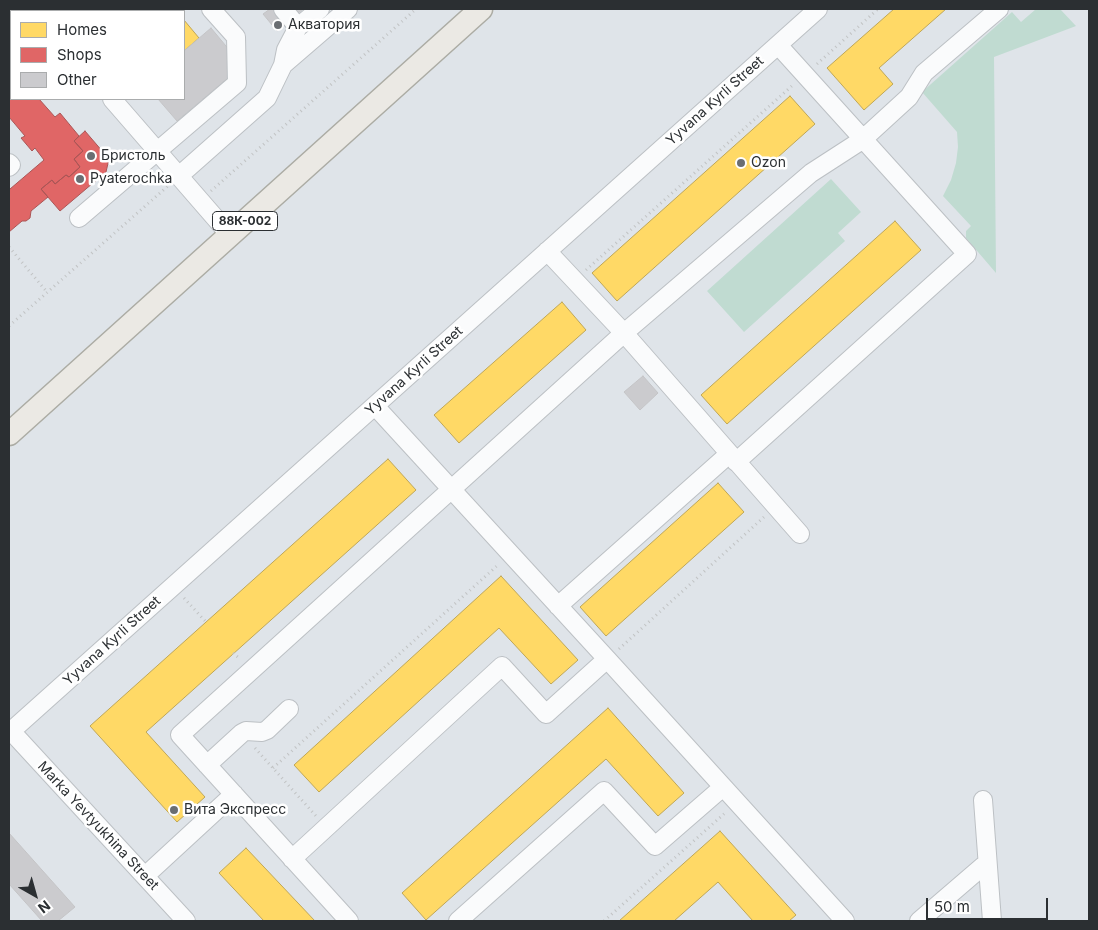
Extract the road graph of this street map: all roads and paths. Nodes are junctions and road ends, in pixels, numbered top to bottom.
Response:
1 (210, 9) edge
2 (283, 9) edge
3 (320, 9) edge
4 (348, 9) edge
5 (416, 9) edge
6 (481, 9) edge
7 (818, 9) edge
8 (878, 9) edge
9 (999, 9) edge
10 (298, 27) junction
11 (778, 45) junction
12 (283, 65) junction
13 (804, 75) junction
14 (113, 100) edge
15 (862, 140) junction
16 (158, 150) junction
17 (9, 163) edge
18 (9, 167) edge
19 (180, 175) junction
20 (201, 200) junction
21 (79, 218) dead end
22 (230, 235) junction
23 (9, 246) edge
24 (547, 251) junction
25 (575, 280) junction
26 (48, 292) junction
27 (9, 326) edge
28 (624, 333) junction
29 (375, 406) junction
30 (9, 434) edge
31 (732, 458) junction
32 (451, 489) junction
33 (776, 506) junction
34 (800, 534) dead end
35 (510, 554) junction
36 (173, 586) junction
37 (558, 606) junction
38 (206, 622) dead end
39 (607, 659) junction
40 (289, 709) dead end
41 (10, 732) edge
42 (242, 733) junction
43 (207, 765) junction
44 (273, 768) junction
45 (723, 787) junction
46 (234, 794) junction
47 (983, 800) dead end
48 (737, 802) junction
49 (326, 828) junction
50 (292, 859) junction
51 (983, 866) dead end
52 (145, 876) junction
53 (186, 921) edge
54 (349, 921) edge
55 (458, 921) edge
56 (604, 921) edge
57 (845, 921) edge
58 (919, 921) edge
59 (992, 921) edge

1 - 16 street
2 - 10 street
3 - 10 street
4 - 12 street
5 - 20 path
6 - 22 main road, 88К-002
7 - 11 street, Yyvana Kyrli Street
8 - 13 path
9 - 15 street
10 - 12 street
11 - 13 street
11 - 24 street, Yyvana Kyrli Street
12 - 19 street
13 - 15 street
13 - 25 path
14 - 16 street
15 - 28 street
15 - 31 street
16 - 19 street
16 - 21 street
17 - 18 street
19 - 20 street
19 - 26 path
20 - 22 street
22 - 30 main road, 88К-002
23 - 26 path
24 - 25 street
24 - 29 street, Yyvana Kyrli Street
25 - 28 street
26 - 27 path
28 - 31 street
28 - 32 street
29 - 32 street
29 - 36 street, Yyvana Kyrli Street
31 - 33 street
31 - 37 street
32 - 35 street
32 - 43 street
33 - 34 street
33 - 39 path
35 - 37 street
35 - 44 path
36 - 38 path
36 - 41 street, Yyvana Kyrli Street
37 - 39 street
39 - 45 street
39 - 49 street
40 - 42 street
41 - 52 street, Marka Yevtyukhina Street
42 - 43 street
42 - 44 path
43 - 46 street
44 - 49 path
45 - 48 street
45 - 55 street
46 - 50 street
46 - 52 street
47 - 59 street
48 - 56 path
48 - 57 street
49 - 50 street
50 - 54 street
51 - 58 street
52 - 53 street, Marka Yevtyukhina Street

